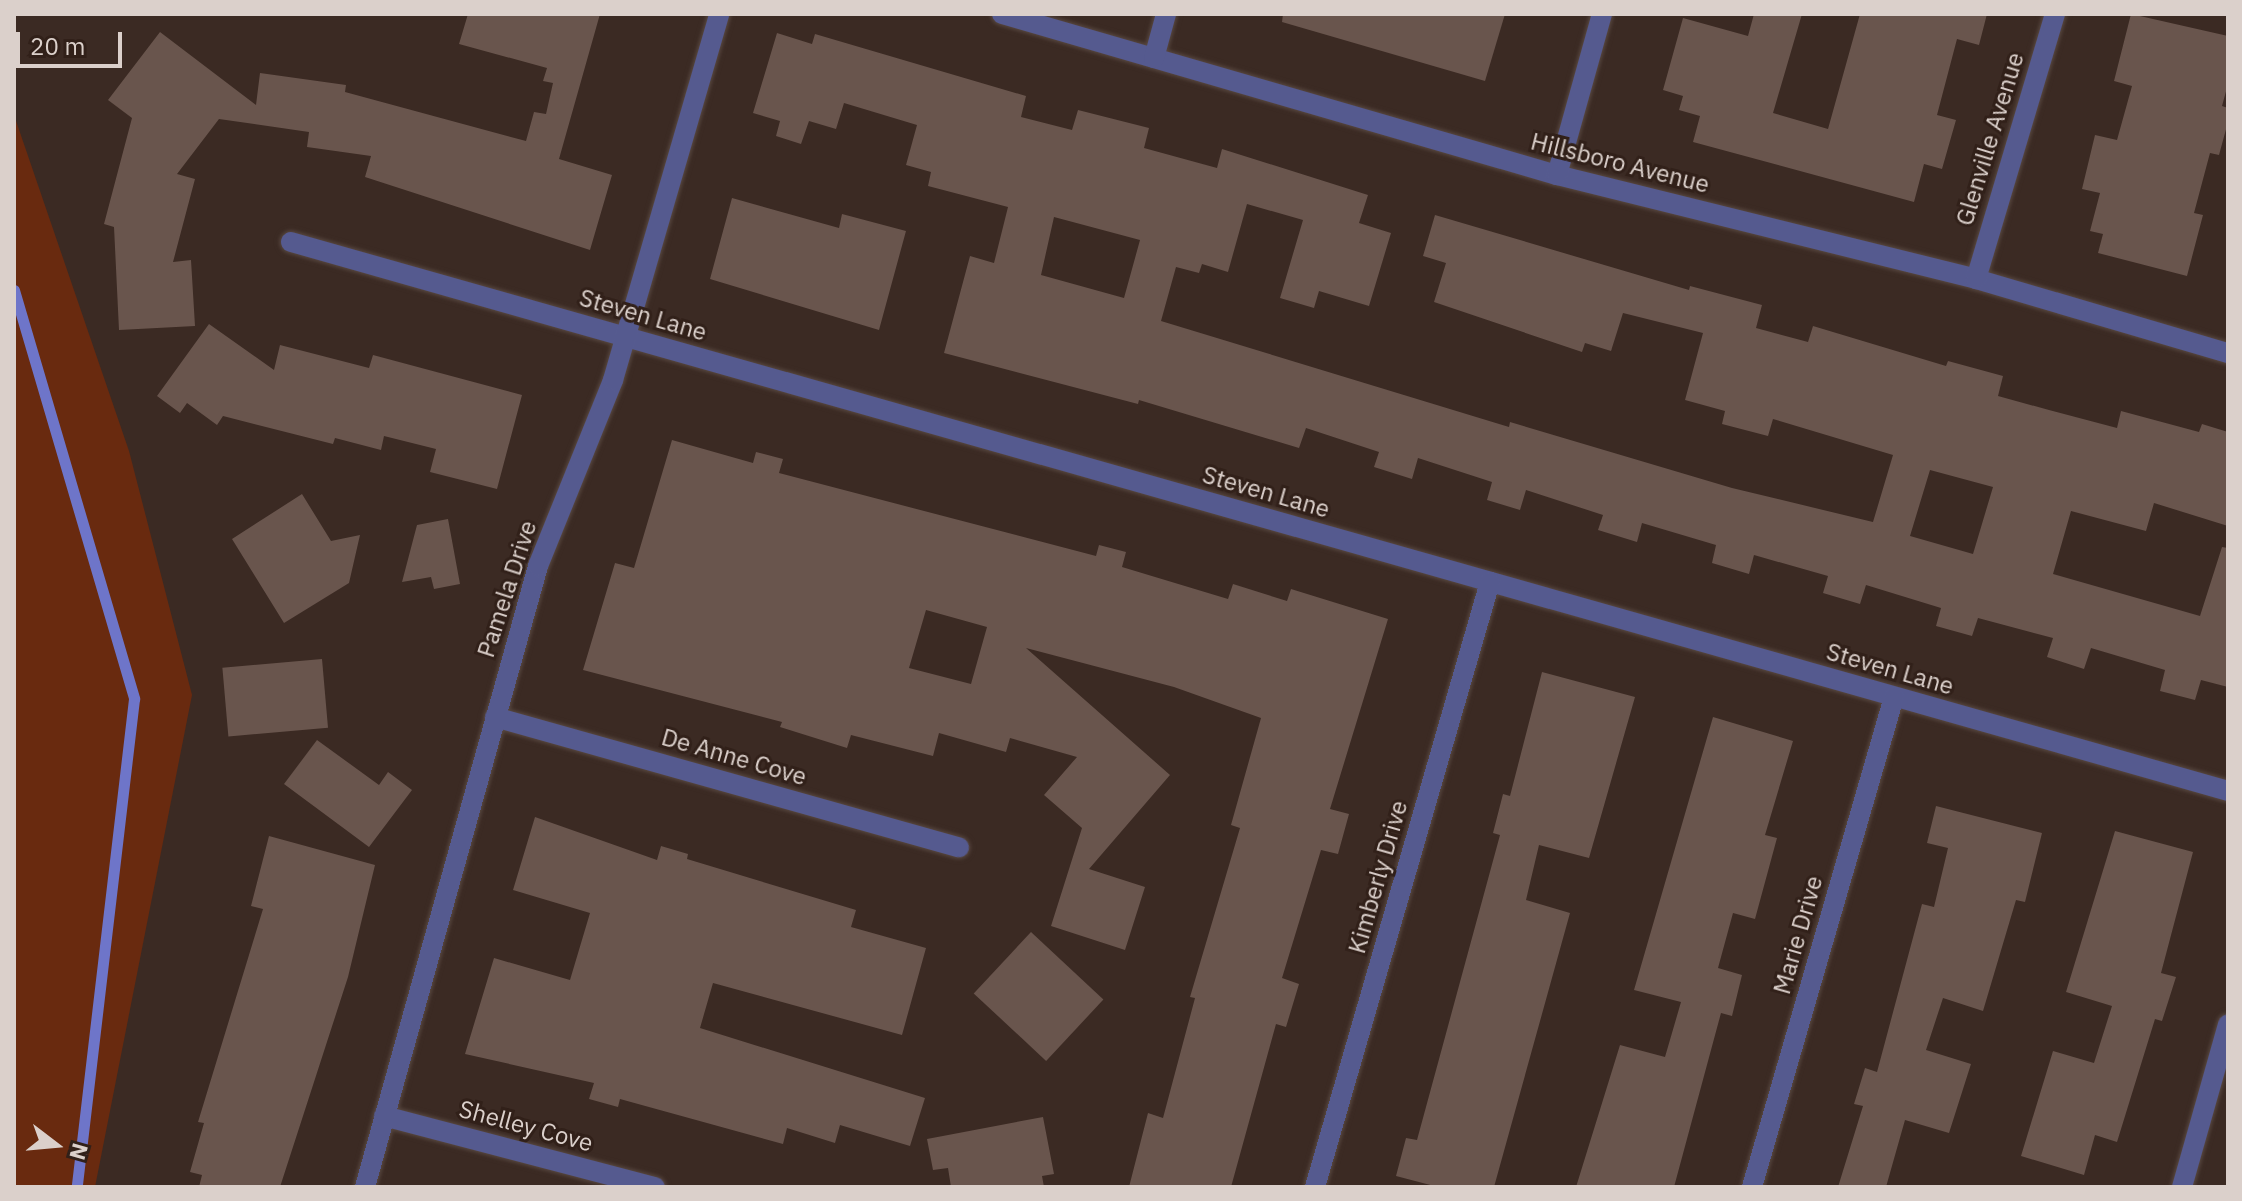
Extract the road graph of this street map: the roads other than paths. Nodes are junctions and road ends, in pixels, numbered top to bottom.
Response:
1 (719, 14) edge
2 (1002, 14) edge
3 (1166, 14) edge
4 (1602, 14) edge
5 (2055, 14) edge
6 (1154, 58) junction
7 (1557, 175) junction
8 (291, 242) dead end
9 (1976, 279) junction
10 (625, 337) junction
11 (2228, 353) edge
12 (1490, 582) junction
13 (1894, 697) junction
14 (495, 717) junction
15 (2228, 791) edge
16 (959, 847) dead end
17 (2228, 1024) edge
18 (384, 1116) junction
19 (365, 1187) edge
20 (655, 1187) edge
21 (1315, 1187) edge
22 (1752, 1187) edge
23 (2182, 1187) edge

1 - 10 street, Pamela Drive
2 - 6 street, Hillsboro Avenue
3 - 6 street
4 - 7 street
5 - 9 street, Glenville Avenue
6 - 7 street, Hillsboro Avenue
7 - 9 street, Hillsboro Avenue
8 - 10 street, Steven Lane
9 - 11 street, Hillsboro Avenue
10 - 12 street, Steven Lane
10 - 14 street, Pamela Drive
12 - 13 street, Steven Lane
12 - 21 street, Kimberly Drive
13 - 15 street, Steven Lane
13 - 22 street, Marie Drive
14 - 16 street, De Anne Cove
14 - 18 street, Pamela Drive
17 - 23 street
18 - 19 street, Pamela Drive
18 - 20 street, Shelley Cove

